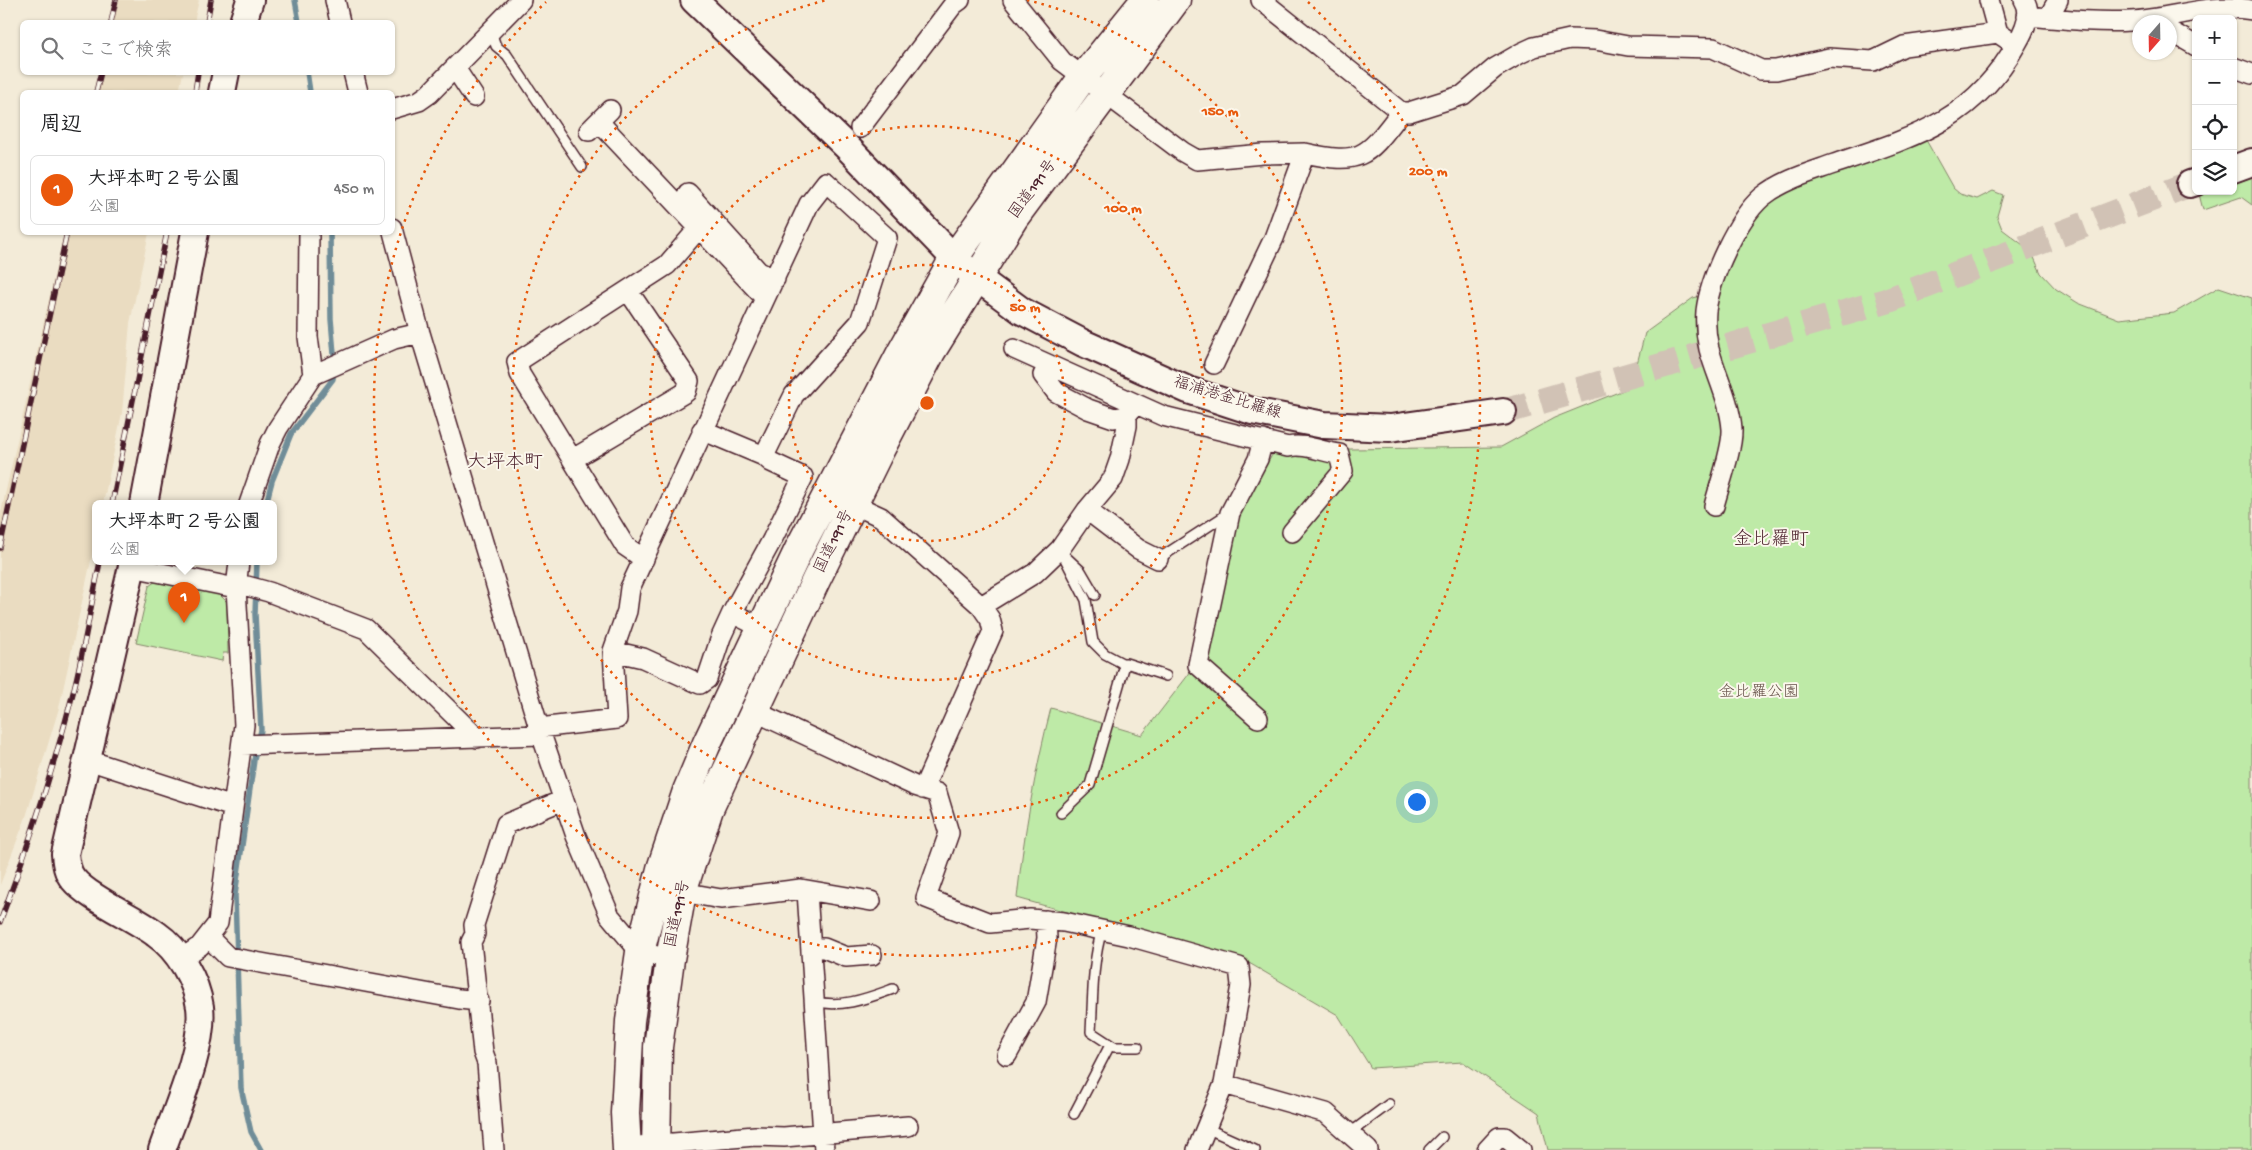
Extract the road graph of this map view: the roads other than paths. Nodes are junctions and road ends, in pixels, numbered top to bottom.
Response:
1 (250, 0) edge
2 (335, 0) edge
3 (521, 0) edge
4 (694, 0) edge
5 (960, 0) edge
6 (1013, 0) edge
7 (1145, 0) edge
8 (1176, 0) edge
9 (1261, 0) edge
10 (1989, 0) edge
11 (2058, 0) edge
12 (2026, 8) edge
13 (2252, 10) edge
14 (2177, 15) edge
15 (2048, 18) junction
16 (244, 20) edge
17 (340, 20) edge
18 (2132, 21) edge
19 (491, 32) junction
20 (1998, 33) junction
21 (2177, 35) edge
22 (2192, 44) edge
23 (2016, 45) junction
24 (455, 68) junction
25 (2237, 68) edge
26 (2252, 74) edge
27 (225, 75) edge
28 (354, 75) edge
29 (1083, 77) junction
30 (222, 90) edge
31 (358, 90) edge
32 (1105, 94) junction
33 (474, 97) dead end
34 (395, 108) edge
35 (1401, 112) junction
36 (599, 121) dead end
37 (860, 128) dead end
38 (1305, 153) junction
39 (2252, 162) edge
40 (582, 167) dead end
41 (2237, 167) edge
42 (688, 193) dead end
43 (699, 228) junction
44 (194, 235) edge
45 (309, 235) edge
46 (394, 235) edge
47 (954, 258) junction
48 (976, 277) junction
49 (775, 279) junction
50 (629, 292) junction
51 (765, 298) junction
52 (420, 333) junction
53 (1114, 357) junction
54 (1214, 364) dead end
55 (318, 372) junction
56 (1042, 375) junction
57 (1096, 385) junction
58 (1132, 409) junction
59 (1503, 412) tunnel mouth
60 (702, 430) junction
61 (1263, 440) junction
62 (764, 456) junction
63 (573, 459) junction
64 (145, 500) edge
65 (250, 500) edge
66 (853, 504) junction
67 (1714, 506) dead end
68 (1086, 510) junction
69 (1230, 513) junction
70 (1292, 532) dead end
71 (1060, 549) junction
72 (644, 559) junction
73 (1158, 560) joint
74 (133, 565) edge
75 (138, 565) edge
76 (239, 565) edge
77 (241, 587) junction
78 (1094, 595) dead end
79 (980, 606) junction
80 (732, 614) junction
81 (762, 628) junction
82 (614, 651) junction
83 (1122, 663) junction
84 (1166, 676) dead end
85 (754, 711) junction
86 (1258, 718) dead end
87 (540, 732) junction
88 (477, 738) junction
89 (245, 745) junction
90 (88, 760) junction
91 (923, 788) junction
92 (563, 800) junction
93 (233, 807) junction
94 (1061, 813) dead end
95 (807, 891) junction
96 (682, 892) junction
97 (871, 901) dead end
98 (1046, 920) junction
99 (1102, 930) junction
100 (208, 937) junction
101 (810, 948) junction
102 (640, 952) junction
103 (872, 955) dead end
104 (181, 959) junction
105 (670, 959) junction
106 (893, 989) dead end
107 (479, 1001) junction
108 (813, 1001) junction
109 (1110, 1045) junction
110 (1138, 1047) dead end
111 (1007, 1055) dead end
112 (1224, 1084) junction
113 (1390, 1104) dead end
114 (1074, 1114) dead end
115 (908, 1126) dead end
116 (1206, 1128) junction
117 (1350, 1133) junction
118 (1442, 1137) dead end
119 (824, 1141) edge
120 (656, 1147) edge
121 (627, 1148) edge
122 (162, 1150) edge
123 (494, 1150) edge
124 (1197, 1150) edge
125 (1255, 1150) edge
126 (1368, 1150) edge
127 (1429, 1150) edge
128 (1488, 1150) edge
129 (1520, 1150) edge

1 - 16 street
2 - 17 street
3 - 19 street
4 - 47 street, 福浦港金比羅線
5 - 37 street
6 - 29 street
7 - 29 highway, 国道191号
8 - 32 highway, 国道191号
9 - 35 street
10 - 20 street
11 - 15 street
12 - 15 street
12 - 23 street
13 - 14 street
15 - 18 street
19 - 24 street
19 - 40 lane
20 - 23 street
20 - 35 street
21 - 22 street
23 - 67 street
24 - 33 street
24 - 34 street
25 - 26 street
27 - 30 street
28 - 31 street
29 - 32 street
29 - 47 highway, 国道191号
32 - 38 street
32 - 48 highway, 国道191号
35 - 38 street
36 - 43 street
38 - 54 street
39 - 41 street
42 - 49 street
43 - 50 street
43 - 51 street
44 - 64 street
45 - 55 street
46 - 52 street
47 - 48 street, 福浦港金比羅線
47 - 81 highway, 国道191号
48 - 53 street, 福浦港金比羅線
48 - 66 highway, 国道191号
49 - 51 street
49 - 62 street
50 - 63 street
50 - 63 street
51 - 60 street
52 - 55 street
52 - 87 street
53 - 57 street
53 - 59 street, 福浦港金比羅線
55 - 65 street
56 - 57 street
56 - 57 street
56 - 58 street
57 - 58 street
58 - 61 street
58 - 68 street
60 - 62 street
60 - 72 street
61 - 69 street
61 - 70 street
62 - 80 street
63 - 72 street
66 - 79 street
66 - 85 highway, 国道191号
68 - 71 street
68 - 73 street
69 - 73 lane
69 - 86 street
71 - 78 lane
71 - 79 street
71 - 83 lane
72 - 82 street
74 - 90 street
75 - 77 street
76 - 77 street
77 - 88 street
77 - 89 street
79 - 91 street
80 - 81 street
80 - 82 street
81 - 102 highway, 国道191号
82 - 87 street
83 - 84 lane
83 - 94 lane
85 - 91 street
85 - 96 highway, 国道191号
87 - 88 street
87 - 92 street
88 - 89 street
89 - 93 street
90 - 93 street
90 - 104 street
91 - 98 street
92 - 102 street
92 - 107 street
93 - 100 street
95 - 96 street
95 - 97 street
95 - 101 street
96 - 105 highway, 国道191号
98 - 99 street
98 - 111 street
99 - 109 lane
99 - 112 street
100 - 104 street
100 - 107 street
101 - 103 street
101 - 108 street
102 - 105 street
102 - 121 highway, 国道191号
104 - 122 street
105 - 120 highway, 国道191号
106 - 108 lane
107 - 123 street
108 - 119 street
109 - 110 lane
109 - 114 lane
112 - 116 street
112 - 117 street
113 - 117 lane
115 - 119 street
116 - 124 street
116 - 125 lane
117 - 126 street
118 - 127 lane
119 - 120 street
120 - 121 street
128 - 129 street

